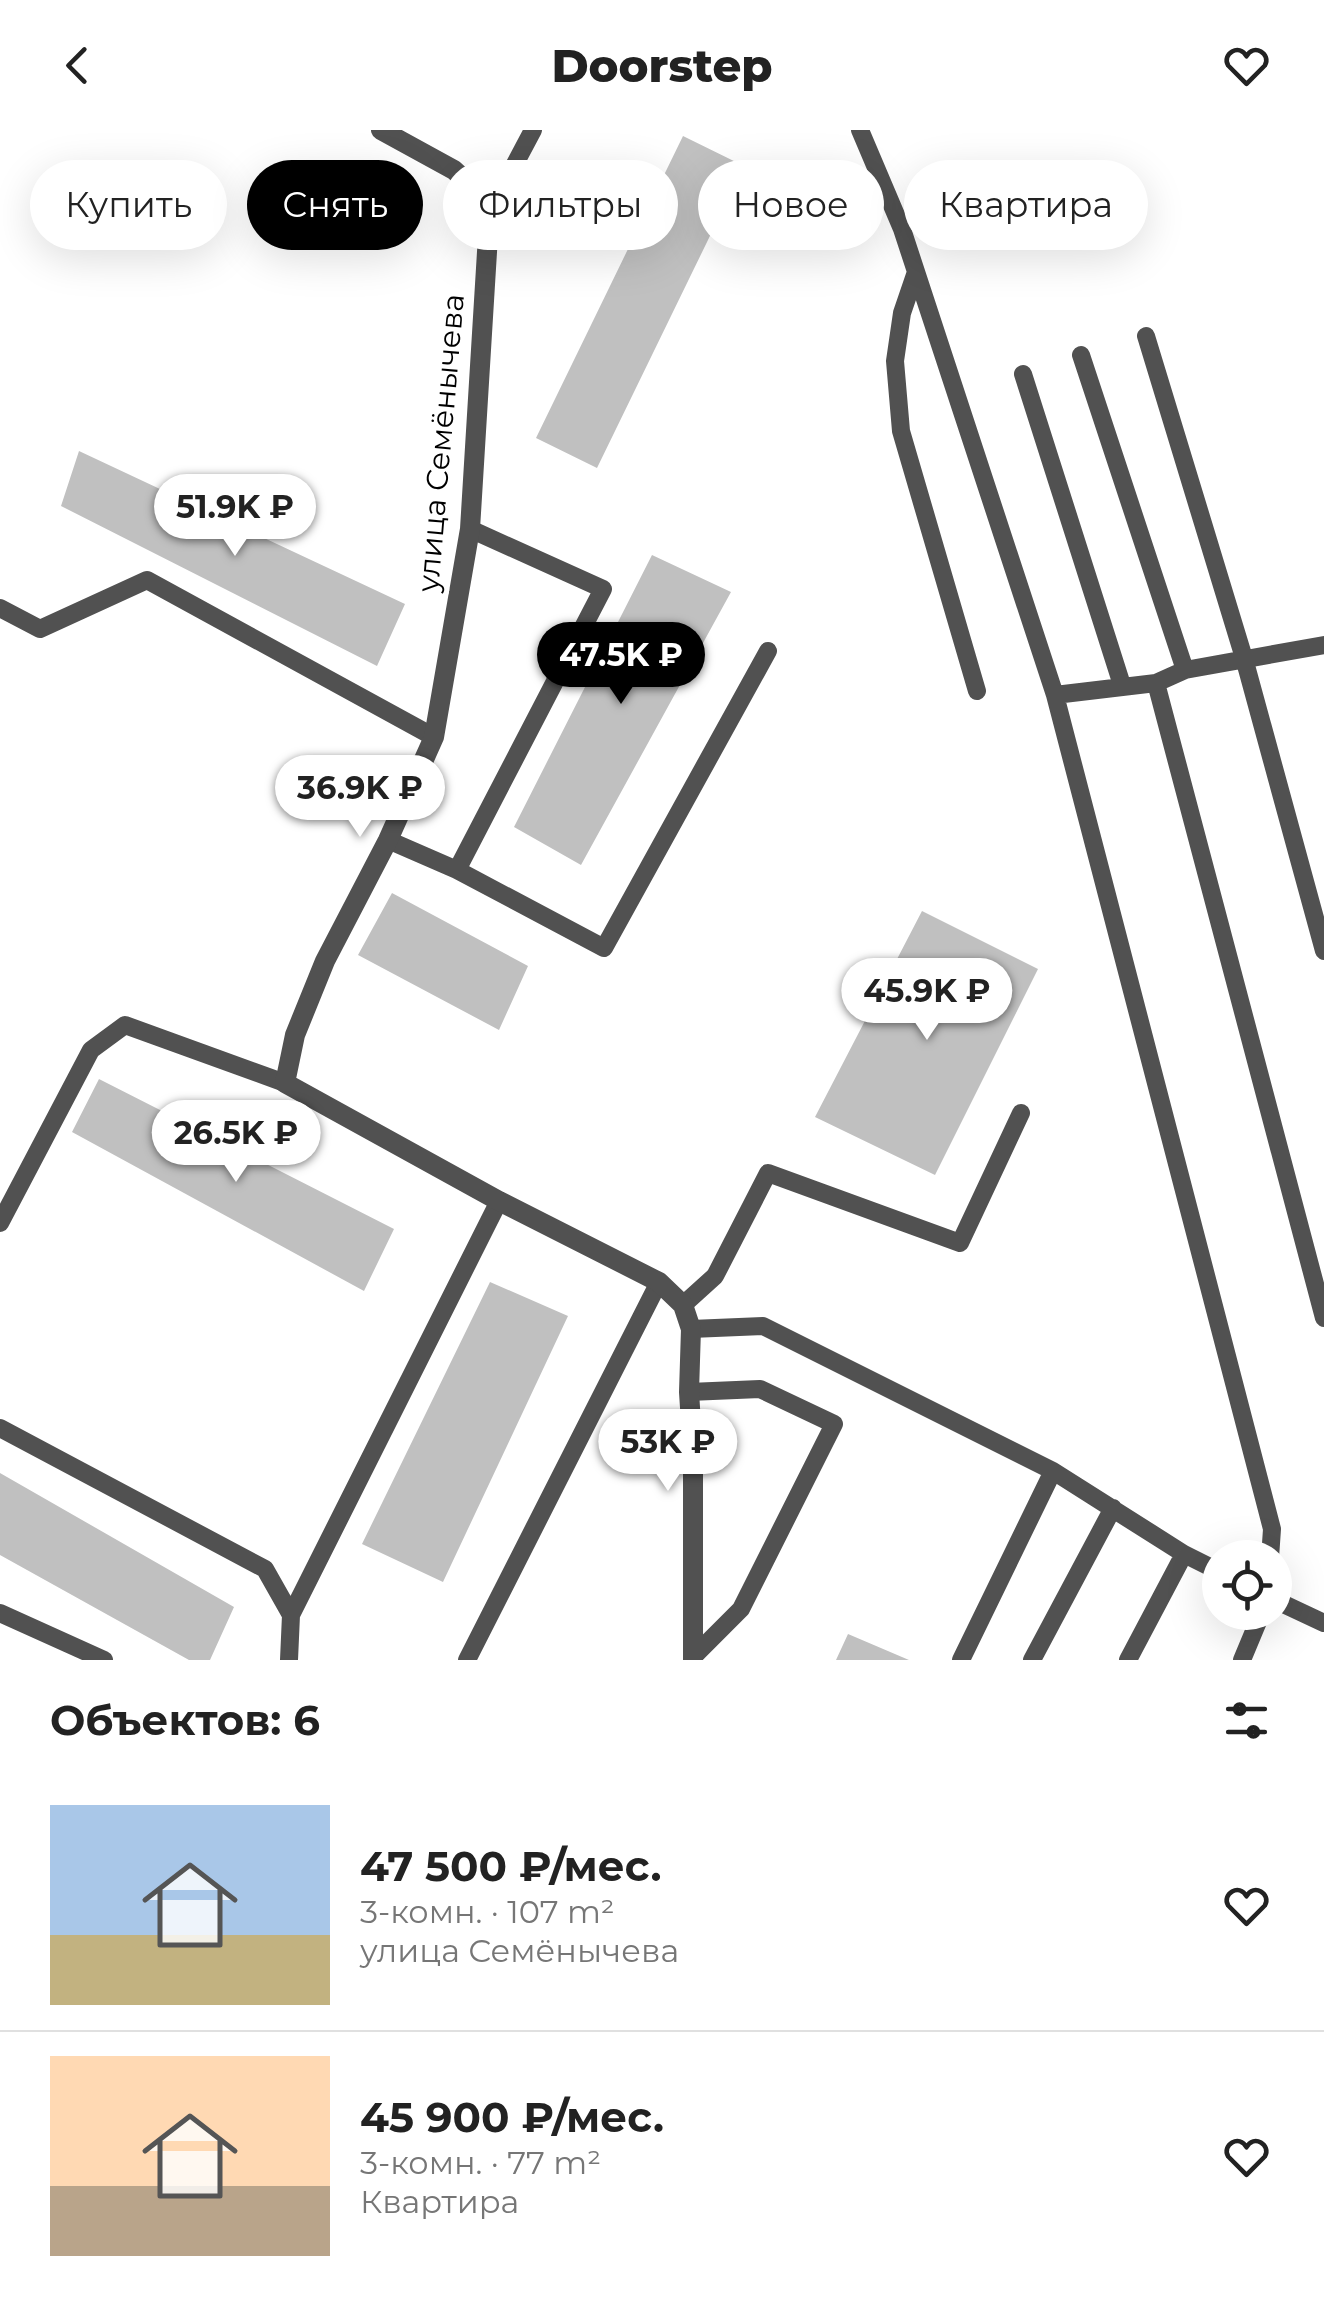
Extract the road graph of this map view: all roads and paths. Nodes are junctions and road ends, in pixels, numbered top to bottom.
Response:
1 (381, 130) edge
2 (533, 130) edge
3 (860, 130) edge
4 (517, 160) edge
5 (443, 164) edge
6 (486, 250) edge
7 (916, 272) junction
8 (1146, 336) dead end
9 (1082, 355) dead end
10 (1023, 374) dead end
11 (470, 529) junction
12 (0, 608) edge
13 (1324, 645) edge
14 (768, 652) dead end
15 (1244, 658) junction
16 (1186, 670) junction
17 (1156, 683) junction
18 (1122, 685) junction
19 (977, 691) dead end
20 (1055, 695) junction
21 (434, 737) junction
22 (388, 840) junction
23 (457, 870) junction
24 (1324, 951) edge
25 (285, 1084) junction
26 (1021, 1113) dead end
27 (499, 1200) junction
28 (0, 1223) edge
29 (660, 1282) junction
30 (682, 1305) junction
31 (1324, 1318) edge
32 (691, 1328) junction
33 (688, 1392) junction
34 (0, 1428) edge
35 (1054, 1471) junction
36 (1113, 1508) junction
37 (1271, 1540) edge
38 (1184, 1554) junction
39 (1202, 1563) edge
40 (1292, 1608) edge
41 (0, 1613) edge
42 (291, 1615) junction
43 (1324, 1623) edge
44 (1254, 1630) edge
45 (693, 1658) edge
46 (104, 1660) edge
47 (288, 1660) edge
48 (467, 1660) edge
49 (961, 1660) edge
50 (1032, 1660) edge
51 (1128, 1660) edge
52 (1242, 1660) edge

1 - 5 street
2 - 4 lane
3 - 7 lane
6 - 11 street, улица Семёнычева
7 - 19 lane
7 - 20 lane
8 - 15 lane
9 - 16 lane
10 - 18 lane
11 - 21 street, улица Семёнычева
11 - 23 lane
12 - 21 lane
13 - 15 lane
14 - 23 lane
15 - 16 lane
15 - 24 lane
16 - 17 lane
17 - 18 lane
17 - 31 lane
18 - 20 lane
20 - 37 lane
21 - 22 street, улица Семёнычева
22 - 23 lane
22 - 25 street, улица Семёнычева
25 - 27 street
25 - 28 lane
26 - 30 lane
27 - 29 street
27 - 42 lane
29 - 30 street
29 - 48 lane
30 - 32 street
32 - 33 street
32 - 35 lane
33 - 45 street
33 - 45 lane
34 - 42 lane
35 - 36 lane
35 - 49 lane
36 - 38 lane
36 - 50 lane
38 - 39 lane
38 - 51 lane
40 - 43 lane
41 - 46 lane
42 - 47 lane
44 - 52 lane

